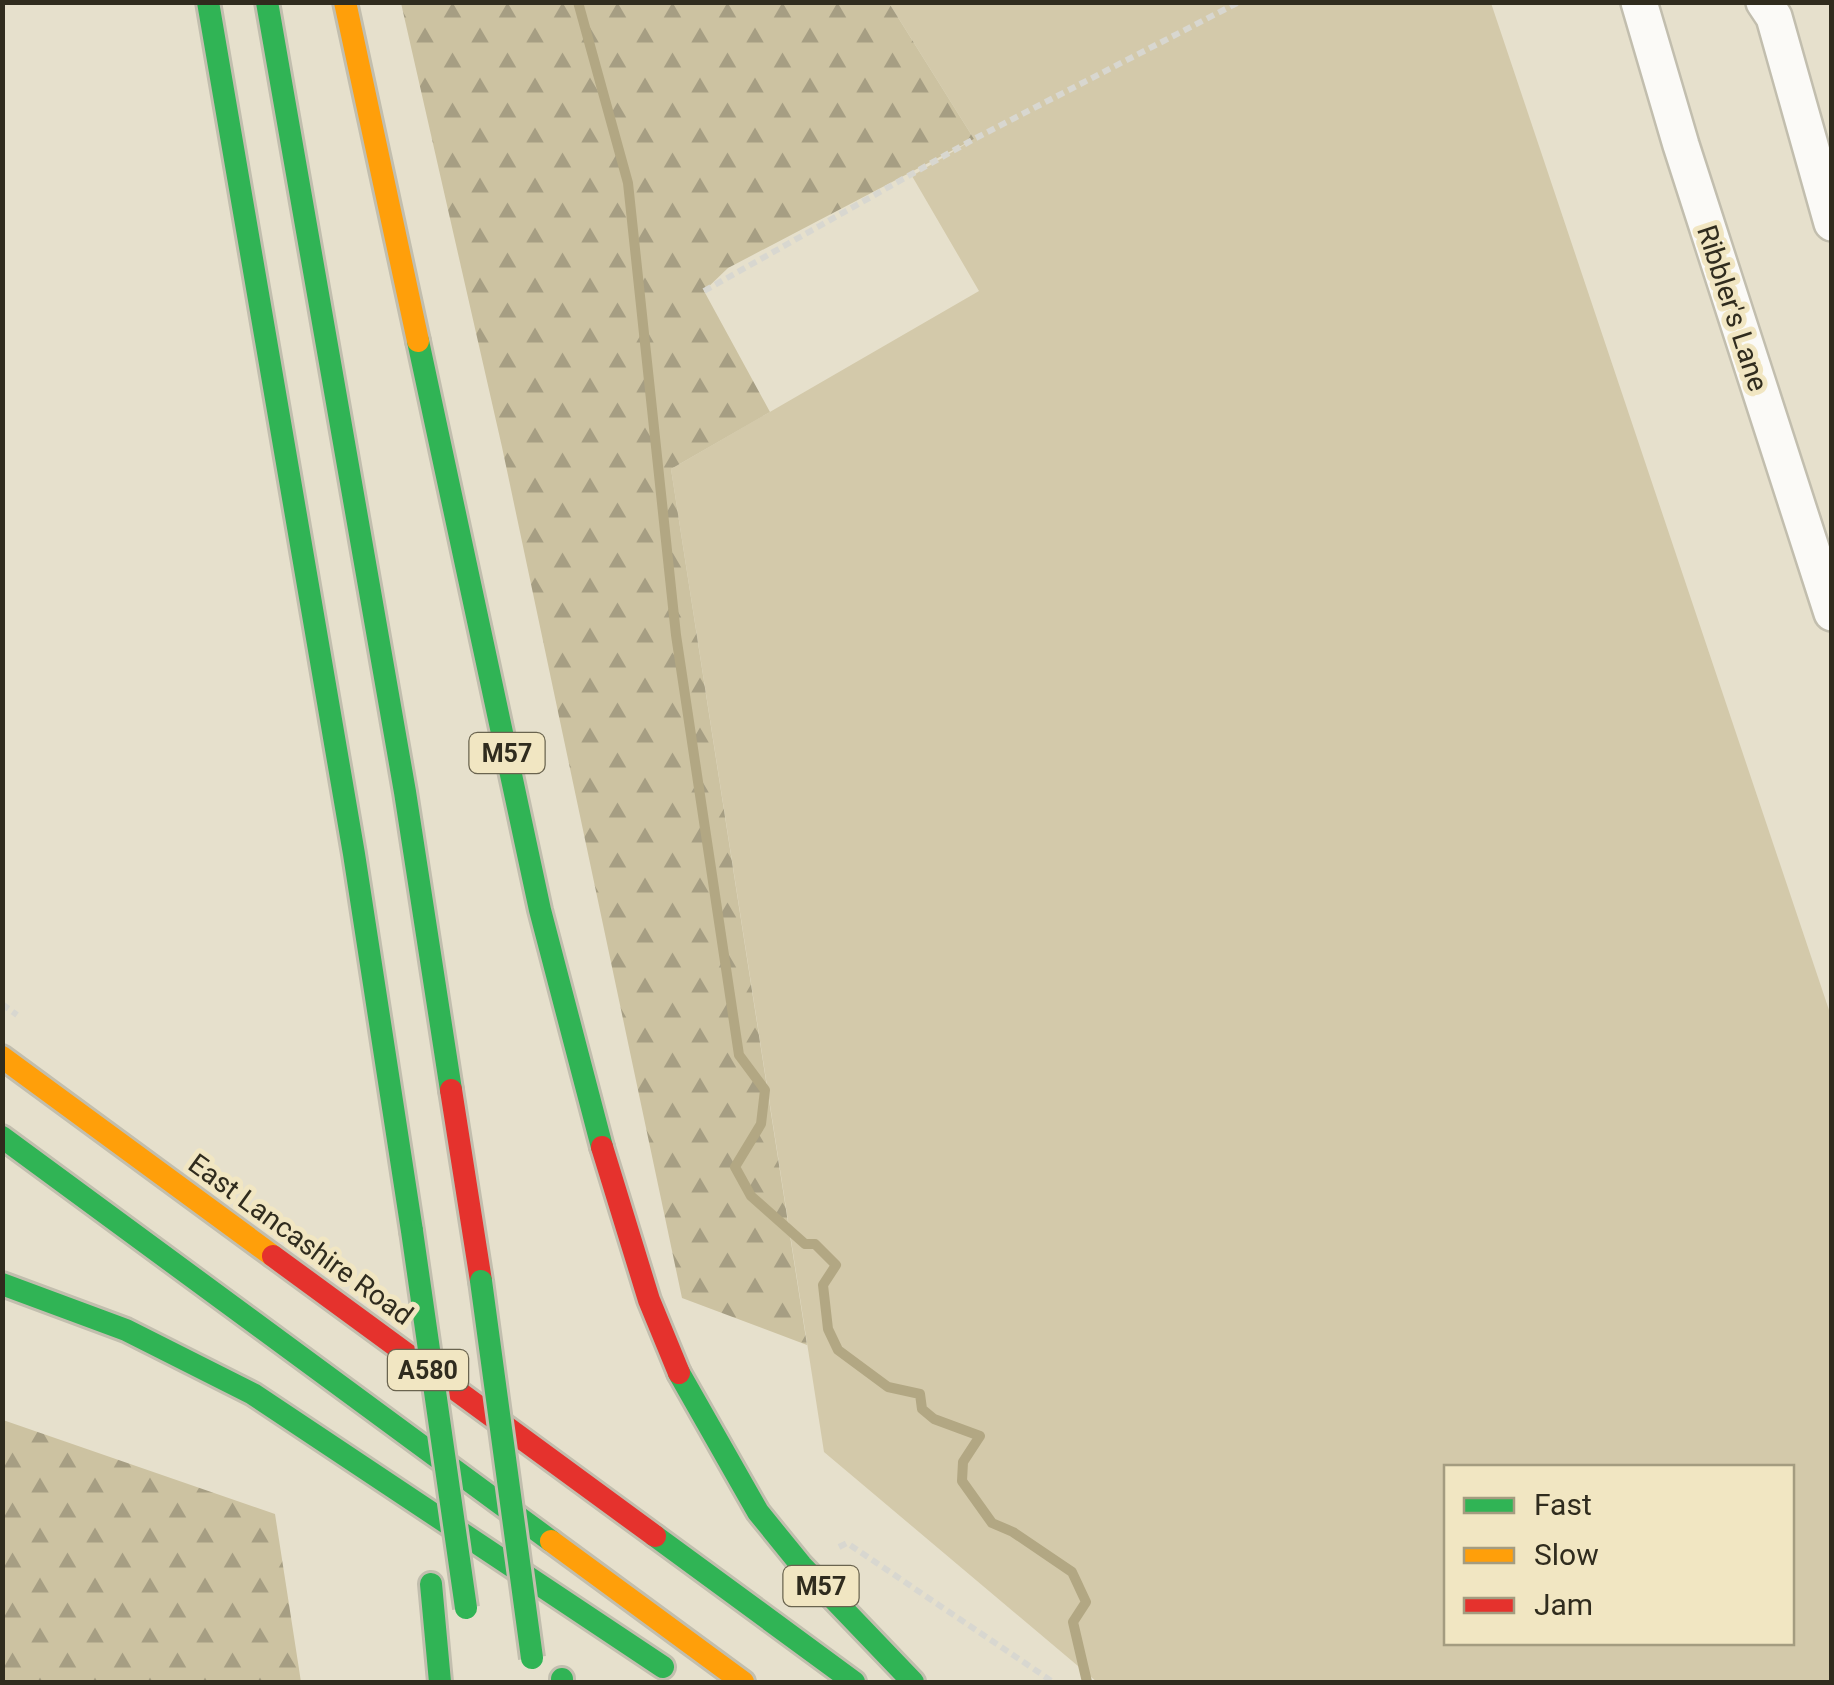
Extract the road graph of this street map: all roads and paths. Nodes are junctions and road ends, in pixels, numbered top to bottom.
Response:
1 (208, 2) edge
2 (267, 2) edge
3 (346, 2) edge
4 (1239, 2) edge
5 (1639, 2) edge
6 (1764, 2) edge
7 (1832, 223) edge
8 (704, 291) dead end
9 (1832, 612) edge
10 (2, 1057) edge
11 (2, 1137) edge
12 (412, 1231) junction
13 (2, 1284) edge
14 (507, 1477) junction
15 (847, 1543) dead end
16 (467, 1617) dead end
17 (562, 1681) edge
18 (440, 1682) edge
19 (535, 1682) edge
20 (686, 1682) edge
21 (743, 1682) edge
22 (854, 1682) edge
23 (913, 1682) edge
24 (1053, 1682) edge

1 - 12 highway
2 - 14 highway, bridge
3 - 23 highway, M57
4 - 8 path
5 - 9 street, Ribbler's Lane
6 - 7 street
10 - 22 highway, East Lancashire Road / A580
11 - 21 highway, A580
12 - 16 highway, bridge
12 - 18 highway, bridge
13 - 20 highway
14 - 17 highway, bridge
14 - 19 highway, bridge
15 - 24 path

